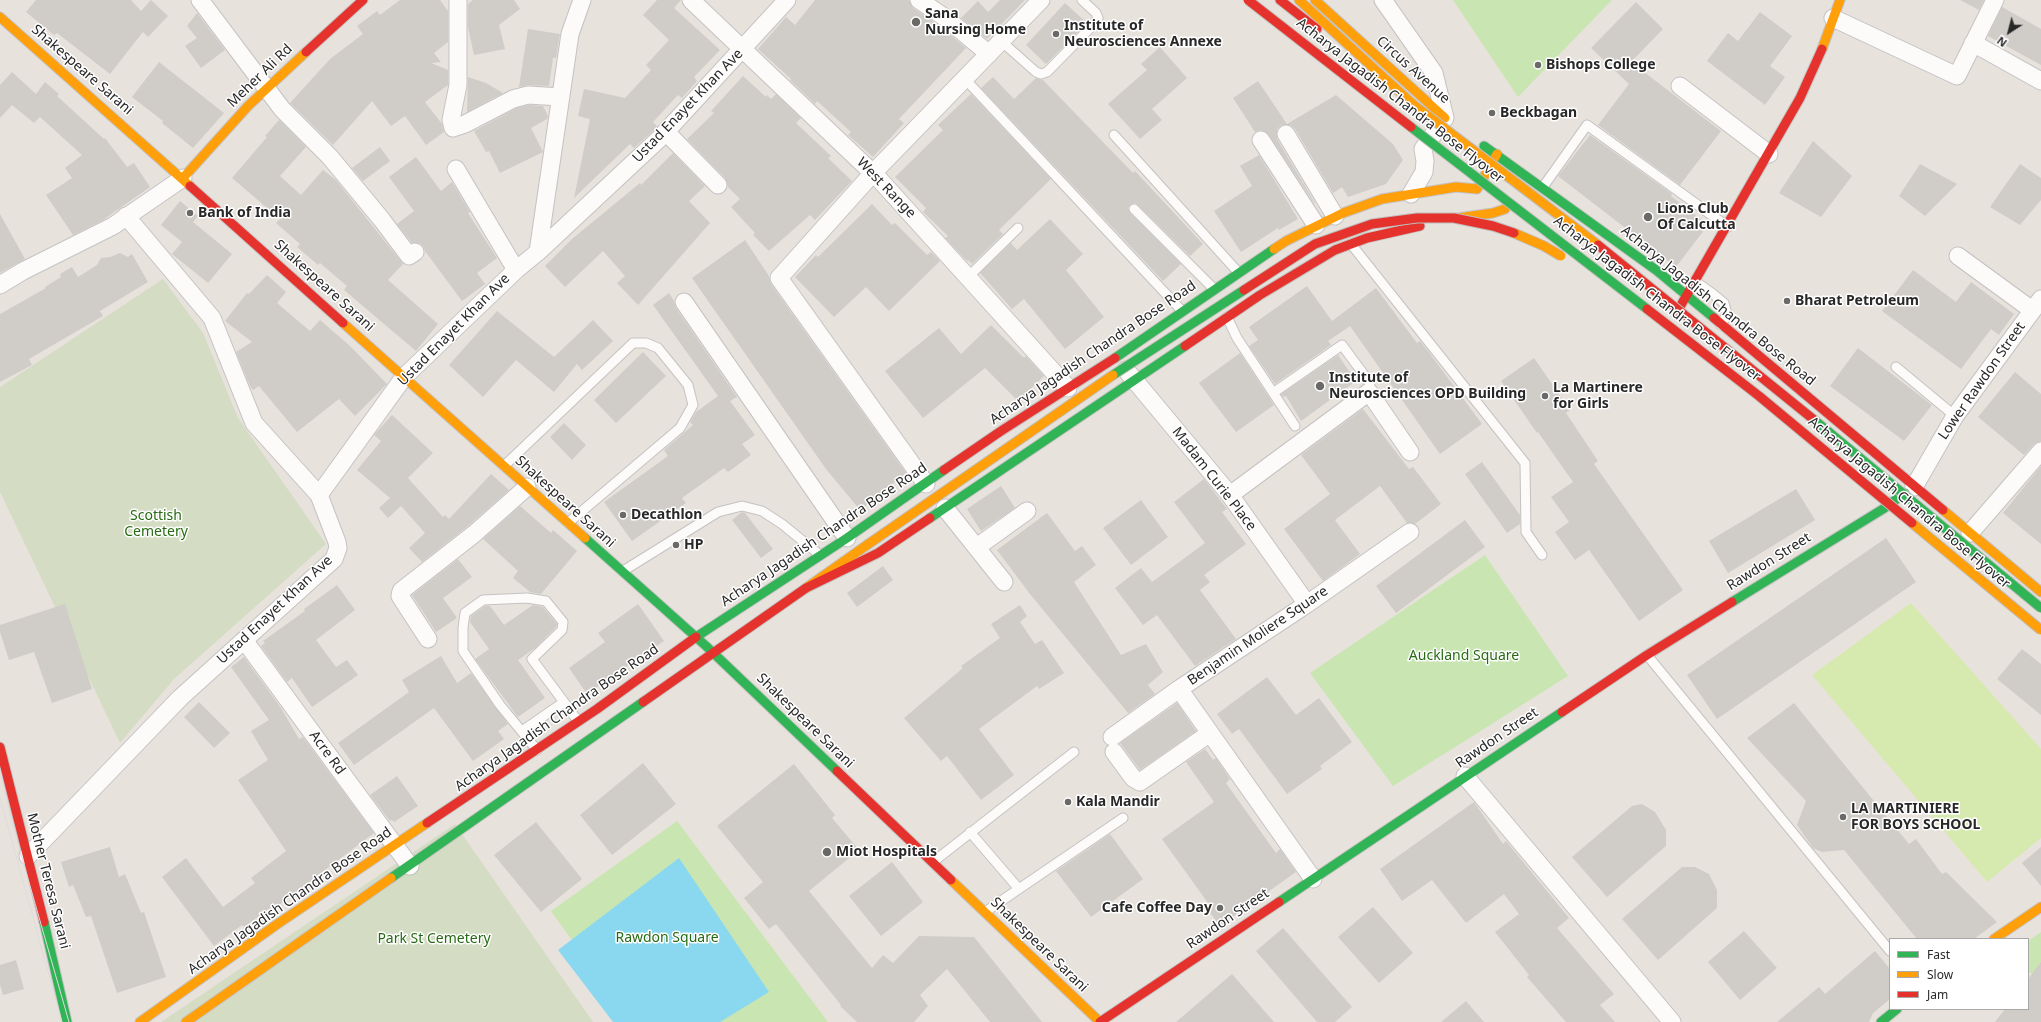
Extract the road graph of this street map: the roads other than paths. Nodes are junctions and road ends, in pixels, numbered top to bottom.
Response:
1 (200, 0) edge
2 (458, 0) edge
3 (582, 0) edge
4 (691, 0) edge
5 (787, 0) edge
6 (919, 0) edge
7 (1041, 0) edge
8 (1082, 0) edge
9 (1236, 0) edge
10 (1248, 0) edge
11 (1280, 0) edge
12 (1299, 0) edge
13 (1315, 0) edge
14 (1383, 0) edge
15 (1840, 0) edge
16 (1996, 0) edge
17 (356, 2) edge
18 (0, 17) edge
19 (1833, 18) junction
20 (1001, 41) junction
21 (1973, 43) junction
22 (743, 49) junction
23 (989, 54) junction
24 (965, 79) junction
25 (2041, 81) edge
26 (1680, 86) dead end
27 (266, 88) junction
28 (561, 97) junction
29 (1415, 106) junction
30 (1445, 118) junction
31 (666, 132) junction
32 (1286, 134) dead end
33 (1114, 135) dead end
34 (1261, 140) dead end
35 (1421, 148) junction
36 (1497, 154) junction
37 (1769, 154) junction
38 (1447, 167) dead end
39 (456, 169) dead end
40 (873, 173) junction
41 (1526, 175) junction
42 (183, 178) junction
43 (718, 185) dead end
44 (1543, 187) junction
45 (1477, 189) junction
46 (1411, 194) junction
47 (1134, 209) dead end
48 (1505, 209) junction
49 (126, 216) junction
50 (1335, 216) junction
51 (1316, 225) junction
52 (1728, 227) junction
53 (1018, 228) dead end
54 (1350, 244) junction
55 (416, 252) dead end
56 (538, 252) junction
57 (1958, 256) dead end
58 (516, 270) junction
59 (1238, 272) junction
60 (968, 277) junction
61 (1696, 282) junction
62 (0, 285) edge
63 (1214, 289) junction
64 (1687, 297) junction
65 (684, 302) dead end
66 (2037, 304) edge
67 (1182, 311) junction
68 (1227, 317) junction
69 (1721, 325) junction
70 (1664, 331) junction
71 (1702, 353) junction
72 (1116, 357) junction
73 (1896, 367) dead end
74 (404, 377) junction
75 (1134, 380) junction
76 (1370, 383) dead end
77 (1068, 388) junction
78 (1273, 393) junction
79 (1955, 416) junction
80 (1295, 426) dead end
81 (2041, 451) edge
82 (1410, 452) dead end
83 (504, 466) junction
84 (926, 484) junction
85 (527, 487) junction
86 (1914, 487) junction
87 (319, 495) junction
88 (1230, 495) junction
89 (945, 508) junction
90 (1883, 509) junction
91 (1027, 511) dead end
92 (568, 523) junction
93 (1410, 532) dead end
94 (1970, 533) junction
95 (847, 538) junction
96 (977, 548) junction
97 (1542, 555) dead end
98 (820, 556) junction
99 (622, 571) junction
100 (1004, 582) dead end
101 (806, 588) junction
102 (2041, 592) edge
103 (1307, 604) junction
104 (2041, 608) edge
105 (2041, 630) edge
106 (696, 637) junction
107 (428, 639) dead end
108 (244, 640) junction
109 (2041, 642) edge
110 (713, 653) junction
111 (1647, 654) junction
112 (1179, 689) junction
113 (564, 702) junction
114 (578, 721) junction
115 (522, 731) junction
116 (1210, 733) junction
117 (0, 748) edge
118 (537, 750) junction
119 (1074, 752) dead end
120 (1465, 776) junction
121 (1123, 818) dead end
122 (970, 832) junction
123 (394, 846) junction
124 (28, 856) junction
125 (933, 862) junction
126 (410, 866) junction
127 (1313, 879) junction
128 (1019, 889) junction
129 (2041, 907) edge
130 (985, 912) junction
131 (1995, 938) edge
132 (1889, 950) edge
133 (1894, 1012) edge
134 (67, 1022) edge
135 (140, 1022) edge
136 (186, 1022) edge
137 (1100, 1022) edge
138 (1672, 1022) edge
139 (1881, 1022) edge
140 (1899, 1022) edge

1 - 27 street
2 - 28 street
3 - 28 street
4 - 22 street, West Range
5 - 22 street, Ustad Enayet Khan Ave
6 - 23 street
7 - 20 street
8 - 20 lane
9 - 35 main road
10 - 71 main road, Acharya Jagadish Chandra Bose Flyover, bridge
11 - 29 main road, Acharya Jagadish Chandra Bose Flyover
12 - 29 main road
13 - 30 main road, Circus Avenue
14 - 30 street
15 - 19 main road
16 - 21 street
17 - 27 main road, Meher Ali Rd
18 - 42 main road, Shakespeare Sarani
19 - 21 street
19 - 37 main road
20 - 23 street
21 - 25 street
22 - 31 street, Ustad Enayet Khan Ave
22 - 40 street, West Range
23 - 24 street
24 - 40 street
24 - 67 lane
26 - 37 street
27 - 42 main road, Meher Ali Rd
27 - 55 street
28 - 56 street
29 - 104 main road, Acharya Jagadish Chandra Bose Flyover, bridge
30 - 35 street
30 - 36 main road, Circus Avenue
31 - 43 street
31 - 56 street, Ustad Enayet Khan Ave
32 - 50 street
33 - 59 lane
34 - 51 street
35 - 46 street
36 - 41 main road, Acharya Jagadish Chandra Bose Road
36 - 45 main road
37 - 52 main road
38 - 45 main road
39 - 58 street
40 - 60 street, West Range
40 - 84 street
41 - 44 main road, Acharya Jagadish Chandra Bose Road
41 - 48 main road
42 - 49 street
42 - 74 main road, Shakespeare Sarani
44 - 52 lane
44 - 64 main road, Acharya Jagadish Chandra Bose Road
45 - 46 main road, Acharya Jagadish Chandra Bose Road
45 - 48 main road
46 - 50 main road, Acharya Jagadish Chandra Bose Road
47 - 63 lane
48 - 54 main road
48 - 70 main road
49 - 62 street
49 - 87 street
50 - 51 main road, Acharya Jagadish Chandra Bose Road
51 - 59 main road, Acharya Jagadish Chandra Bose Road
52 - 61 main road
53 - 60 lane
54 - 68 main road
54 - 97 lane
56 - 58 street, Ustad Enayet Khan Ave
57 - 66 street
58 - 74 street, Ustad Enayet Khan Ave
59 - 63 main road, Acharya Jagadish Chandra Bose Road
60 - 77 street, West Range
61 - 64 main road
61 - 69 lane
63 - 67 main road, Acharya Jagadish Chandra Bose Road
64 - 69 main road, Acharya Jagadish Chandra Bose Road
64 - 70 main road
65 - 95 street
66 - 79 street, Lower Rawdon Street
67 - 72 main road, Acharya Jagadish Chandra Bose Road
68 - 75 main road
68 - 78 lane
69 - 86 main road, Acharya Jagadish Chandra Bose Road
70 - 90 main road
71 - 101 main road, bridge
71 - 105 main road, Acharya Jagadish Chandra Bose Flyover, bridge
72 - 75 street, Madam Curie Place
72 - 77 main road, Acharya Jagadish Chandra Bose Road
73 - 79 lane
74 - 83 main road, Shakespeare Sarani
74 - 87 street, Ustad Enayet Khan Ave
75 - 88 street, Madam Curie Place
75 - 89 main road
76 - 78 lane
77 - 84 main road, Acharya Jagadish Chandra Bose Road
78 - 80 lane
79 - 86 street, Lower Rawdon Street
81 - 94 street
82 - 88 street
83 - 85 main road, Shakespeare Sarani
83 - 92 lane
84 - 95 main road, Acharya Jagadish Chandra Bose Road
85 - 92 main road, Shakespeare Sarani
85 - 107 street
86 - 90 main road, Rawdon Street
86 - 94 main road, Acharya Jagadish Chandra Bose Road
87 - 108 street, Ustad Enayet Khan Ave
88 - 103 street, Madam Curie Place
89 - 96 street
89 - 101 main road
90 - 109 main road
90 - 111 main road, Rawdon Street
91 - 96 street
92 - 99 main road, Shakespeare Sarani
93 - 103 street, Benjamin Moliere Square
94 - 102 main road, Acharya Jagadish Chandra Bose Road
95 - 98 main road, Acharya Jagadish Chandra Bose Road
96 - 100 street
98 - 99 lane
98 - 106 main road, Acharya Jagadish Chandra Bose Road
99 - 106 main road, Shakespeare Sarani
101 - 110 main road
103 - 112 street, Benjamin Moliere Square
106 - 110 main road, Shakespeare Sarani
106 - 114 main road, Acharya Jagadish Chandra Bose Road
108 - 123 street, Acre Rd
108 - 124 street, Ustad Enayet Khan Ave
110 - 125 main road, Shakespeare Sarani
110 - 126 main road
111 - 120 main road, Rawdon Street
111 - 132 lane
112 - 116 street, Benjamin Moliere Square
112 - 116 street
113 - 114 lane
113 - 115 lane
113 - 115 lane
114 - 118 main road, Acharya Jagadish Chandra Bose Road
115 - 118 lane
116 - 127 street, Benjamin Moliere Square
117 - 124 main road, Mother Teresa Sarani
118 - 123 main road, Acharya Jagadish Chandra Bose Road
119 - 122 lane
120 - 127 main road, Rawdon Street
120 - 138 street
121 - 128 lane
122 - 125 lane
122 - 128 lane
123 - 126 street, Acre Rd
123 - 135 main road, Acharya Jagadish Chandra Bose Road
124 - 134 main road, Mother Teresa Sarani
125 - 130 main road, Shakespeare Sarani
126 - 136 main road
127 - 137 main road, Rawdon Street
128 - 130 lane
129 - 131 main road
130 - 137 main road, Shakespeare Sarani
133 - 139 main road
133 - 140 lane

